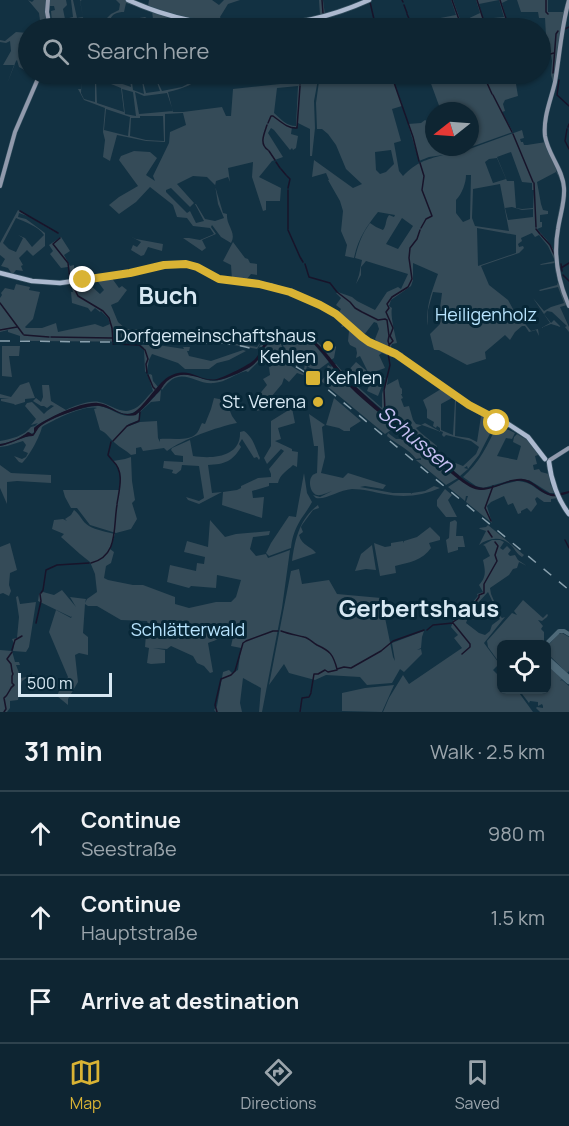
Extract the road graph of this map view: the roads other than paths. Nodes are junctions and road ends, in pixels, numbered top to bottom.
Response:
1 (48, 0) edge
2 (129, 0) edge
3 (369, 0) edge
4 (569, 0) edge
5 (48, 18) edge
6 (179, 18) edge
7 (319, 18) edge
8 (35, 84) edge
9 (0, 186) edge
10 (0, 273) edge
11 (569, 306) edge
12 (569, 448) edge
13 (548, 459) junction
14 (569, 514) edge

1 - 5 main road
2 - 6 main road
3 - 7 main road
4 - 11 main road
8 - 9 main road
10 - 13 main road
12 - 13 main road
13 - 14 main road

